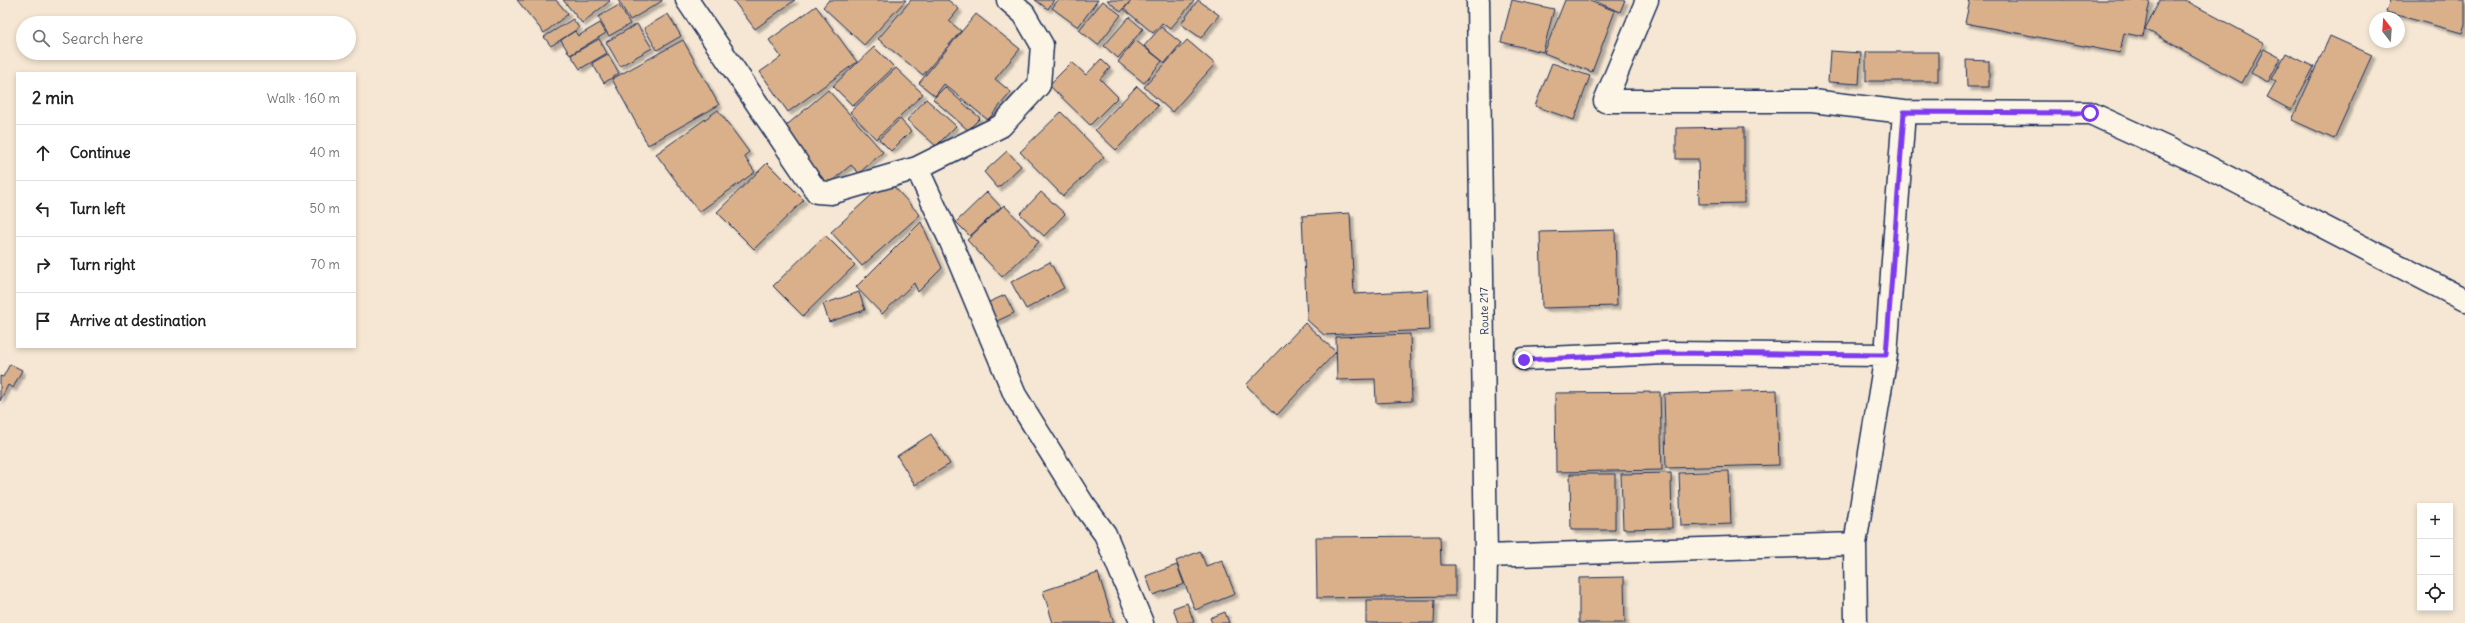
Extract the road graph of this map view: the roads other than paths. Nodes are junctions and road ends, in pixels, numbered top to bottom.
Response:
1 (687, 0) edge
2 (1008, 0) edge
3 (1478, 0) edge
4 (1647, 0) edge
5 (1904, 112) junction
6 (917, 168) junction
7 (2465, 300) edge
8 (1886, 355) junction
9 (1524, 360) dead end
10 (1855, 544) junction
11 (1486, 556) junction
12 (1142, 623) edge
13 (1485, 623) edge
14 (1856, 623) edge

1 - 6 street
2 - 6 street
3 - 11 street, Route 217
4 - 5 street
5 - 7 street
5 - 8 street
6 - 12 street
8 - 9 street
8 - 10 street
10 - 11 street
10 - 14 street
11 - 13 street, Route 217

